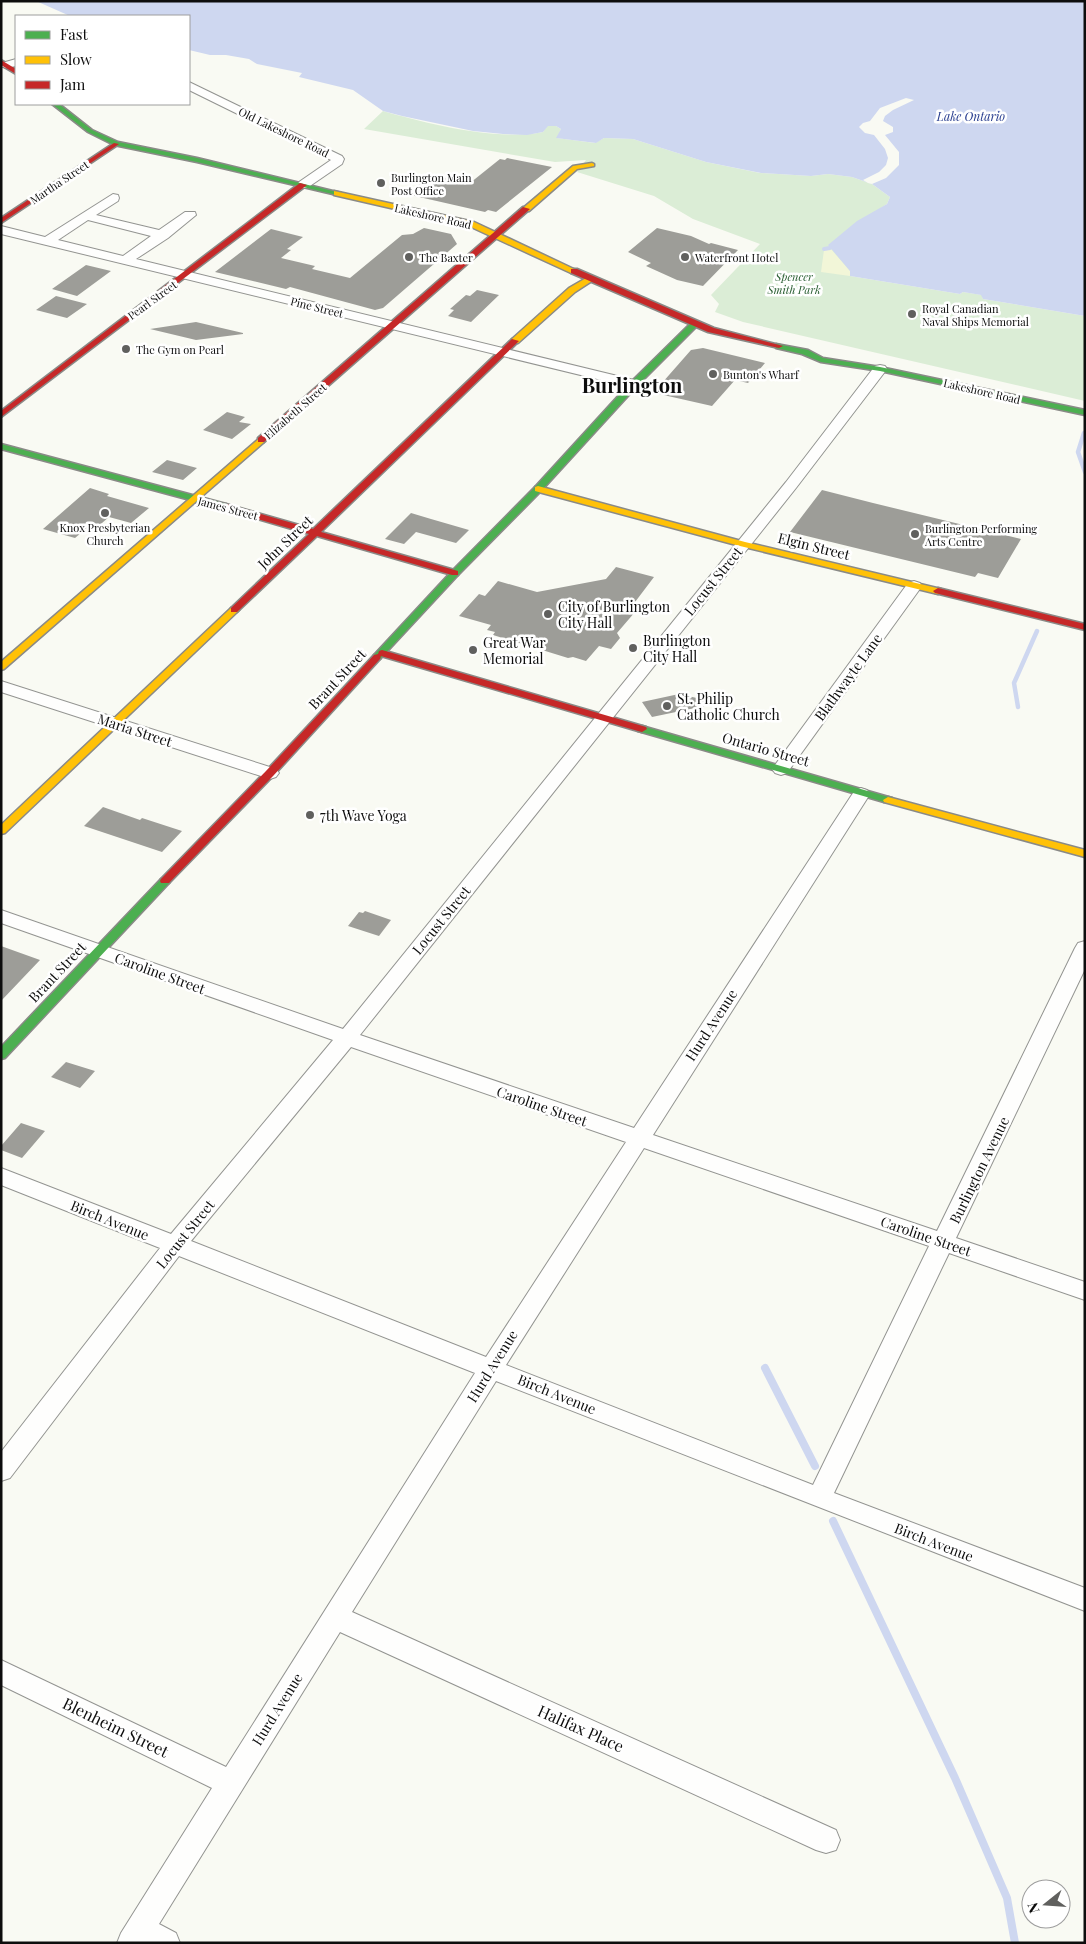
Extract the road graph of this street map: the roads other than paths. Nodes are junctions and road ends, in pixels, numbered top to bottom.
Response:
1 (190, 86) edge
2 (56, 105) edge
3 (116, 144) junction
4 (592, 165) dead end
5 (303, 185) junction
6 (113, 198) dead end
7 (190, 215) dead end
8 (86, 216) junction
9 (1, 221) edge
10 (1, 230) edge
11 (163, 234) junction
12 (495, 234) junction
13 (48, 241) junction
14 (125, 260) junction
15 (185, 275) junction
16 (591, 279) junction
17 (695, 324) junction
18 (394, 325) junction
19 (503, 352) junction
20 (880, 369) junction
21 (634, 384) junction
22 (1085, 413) edge
23 (1, 415) edge
24 (1, 446) edge
25 (538, 489) junction
26 (193, 499) junction
27 (317, 532) junction
28 (743, 544) junction
29 (455, 574) junction
30 (914, 586) junction
31 (1085, 627) edge
32 (382, 653) junction
33 (1, 667) edge
34 (1, 686) edge
35 (602, 718) junction
36 (116, 724) junction
37 (782, 769) junction
38 (270, 773) junction
39 (861, 794) junction
40 (1, 831) edge
41 (1085, 854) edge
42 (1, 916) edge
43 (1085, 948) edge
44 (98, 951) junction
45 (346, 1039) junction
46 (1, 1055) edge
47 (638, 1139) junction
48 (1, 1176) edge
49 (944, 1243) junction
50 (174, 1246) junction
51 (1085, 1291) edge
52 (490, 1368) junction
53 (1, 1470) edge
54 (819, 1498) junction
55 (1085, 1600) edge
56 (335, 1617) junction
57 (1, 1672) edge
58 (230, 1783) junction
59 (826, 1840) dead end
60 (136, 1936) edge
61 (166, 1943) edge

1 - 5 street, Old Lakeshore Road
2 - 3 street, Lakeshore Road
3 - 5 street, Lakeshore Road
3 - 9 street, Martha Street
4 - 12 street, Elizabeth Street
5 - 12 street, Lakeshore Road
5 - 15 street, Pearl Street
6 - 8 street
7 - 11 street
8 - 11 street
8 - 13 street
10 - 13 street, Pine Street
11 - 14 street
12 - 16 street, Lakeshore Road
12 - 18 street, Elizabeth Street
13 - 14 street, Pine Street
14 - 15 street, Pine Street
15 - 18 street, Pine Street
15 - 23 street, Pearl Street
16 - 17 street, Lakeshore Road
16 - 19 street, John Street
17 - 20 street, Lakeshore Road
17 - 21 street, Brant Street
18 - 19 street, Pine Street
18 - 26 street, Elizabeth Street
19 - 21 street, Pine Street
19 - 27 street, John Street
20 - 22 street, Lakeshore Road
20 - 28 street, Locust Street
21 - 25 street, Brant Street
24 - 26 street, James Street
25 - 28 street, Elgin Street
25 - 29 street, Brant Street
26 - 27 street, James Street
26 - 33 street, Elizabeth Street
27 - 29 street, James Street
27 - 36 street, John Street
28 - 30 street, Elgin Street
28 - 35 street, Locust Street
29 - 32 street, Brant Street
30 - 31 street, Elgin Street
30 - 37 street, Blathwayte Lane
32 - 35 street, Ontario Street
32 - 38 street, Brant Street
34 - 36 street, Maria Street
35 - 37 street, Ontario Street
35 - 45 street, Locust Street
36 - 38 street, Maria Street
36 - 40 street, John Street
37 - 39 street, Ontario Street
38 - 44 street, Brant Street
39 - 41 street, Ontario Street
39 - 47 street, Hurd Avenue
42 - 44 street, Caroline Street
43 - 49 street, Burlington Avenue
44 - 45 street, Caroline Street
44 - 46 street, Brant Street
45 - 47 street, Caroline Street
45 - 50 street, Locust Street
47 - 49 street, Caroline Street
47 - 52 street, Hurd Avenue
48 - 50 street, Birch Avenue
49 - 51 street, Caroline Street
49 - 54 street, Burlington Avenue
50 - 52 street, Birch Avenue
50 - 53 street, Locust Street
52 - 54 street, Birch Avenue
52 - 56 street, Hurd Avenue
54 - 55 street, Birch Avenue
56 - 58 street, Hurd Avenue
56 - 59 street, Halifax Place
57 - 58 street, Blenheim Street
58 - 60 street, Hurd Avenue
60 - 61 street

